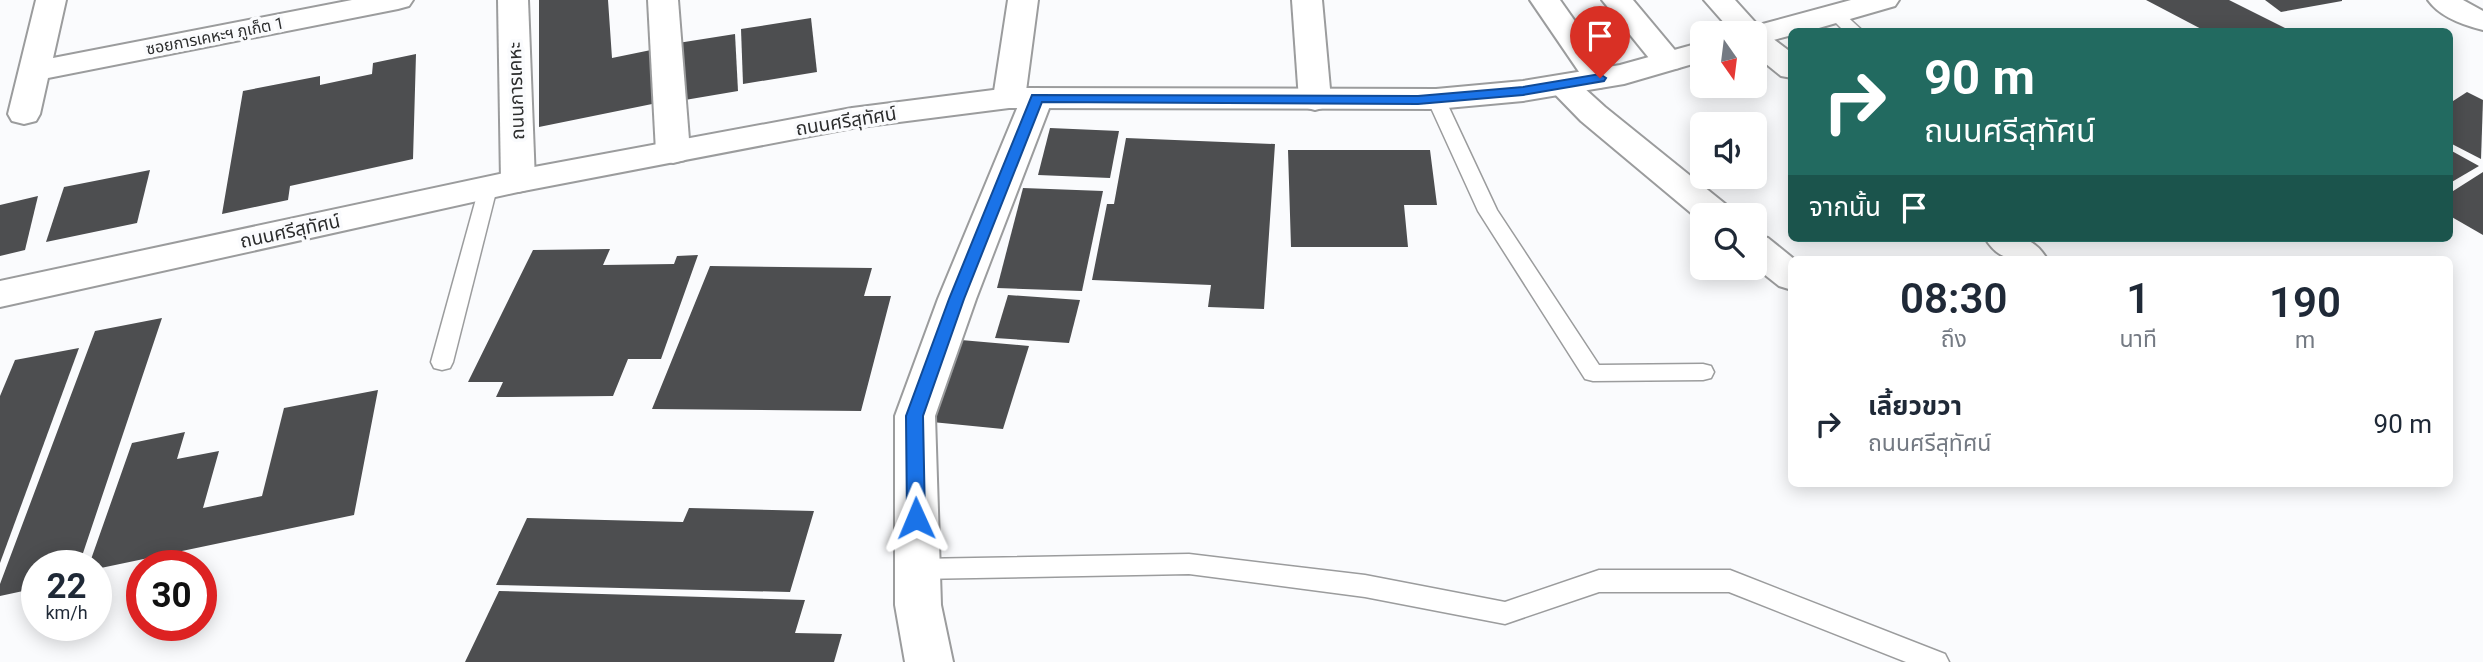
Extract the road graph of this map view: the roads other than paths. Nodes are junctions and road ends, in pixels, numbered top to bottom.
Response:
1 (51, 0) edge
2 (232, 0) edge
3 (398, 0) edge
4 (513, 0) edge
5 (663, 0) edge
6 (1023, 0) edge
7 (1307, 0) edge
8 (1545, 0) edge
9 (1617, 0) edge
10 (1719, 0) edge
11 (1884, 0) edge
12 (2443, 0) edge
13 (1738, 21) edge
14 (2483, 21) edge
15 (1845, 23) edge
16 (1815, 28) edge
17 (228, 32) junction
18 (1788, 32) edge
19 (1768, 36) edge
20 (1768, 49) edge
21 (1690, 55) edge
22 (1668, 61) junction
23 (1788, 66) edge
24 (32, 72) junction
25 (1600, 78) junction
26 (1562, 85) junction
27 (1023, 98) junction
28 (1436, 99) junction
29 (1315, 100) junction
30 (24, 114) dead end
31 (673, 152) junction
32 (503, 185) junction
33 (1701, 203) edge
34 (2008, 242) edge
35 (2025, 256) edge
36 (1767, 257) edge
37 (1788, 274) edge
38 (0, 294) edge
39 (442, 362) dead end
40 (1703, 372) dead end
41 (918, 569) junction
42 (929, 662) edge
43 (1936, 662) edge

1 - 24 street
2 - 17 street
3 - 17 street, ซอยการเคหะฯ ภูเก็ต 1
4 - 32 street, ถนนการเคหะ
5 - 31 street
6 - 27 street
7 - 29 street
8 - 25 street
9 - 22 street
10 - 13 street
11 - 15 street
12 - 14 street
15 - 16 street
17 - 24 street, ซอยการเคหะฯ ภูเก็ต 1
18 - 19 street
20 - 23 street
21 - 22 street, ถนนศรีสุทัศน์
22 - 25 street, ถนนศรีสุทัศน์
24 - 30 street
25 - 26 street, ถนนศรีสุทัศน์
26 - 28 street, ถนนศรีสุทัศน์
26 - 33 street
27 - 29 street, ถนนศรีสุทัศน์
27 - 31 street, ถนนศรีสุทัศน์
27 - 41 street
28 - 29 street, ถนนศรีสุทัศน์
28 - 40 lane
31 - 32 street, ถนนศรีสุทัศน์
32 - 38 street, ถนนศรีสุทัศน์
32 - 39 lane
34 - 35 street
36 - 37 street
41 - 42 street
41 - 43 lane

